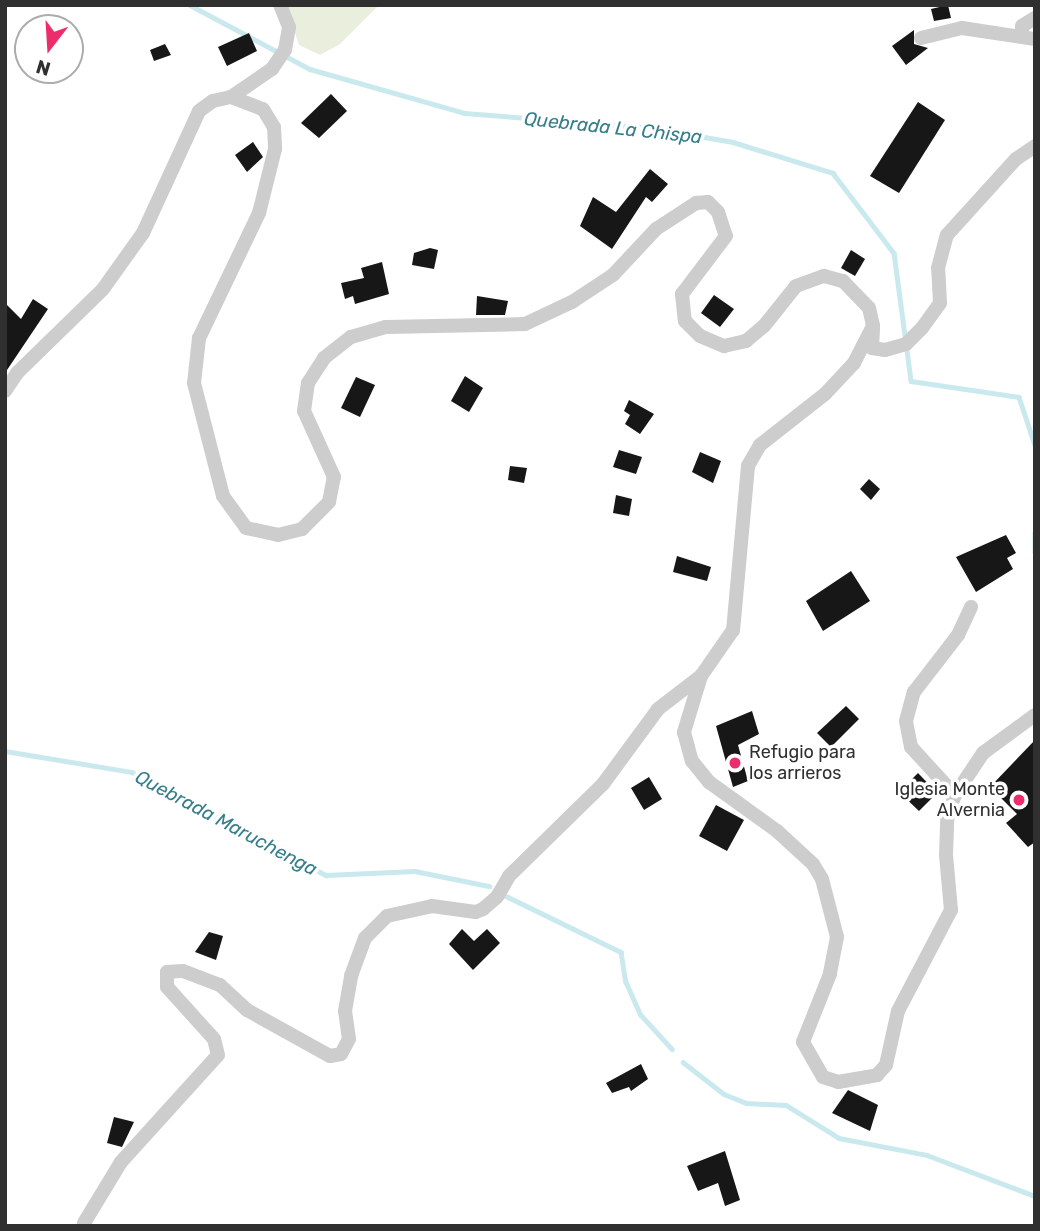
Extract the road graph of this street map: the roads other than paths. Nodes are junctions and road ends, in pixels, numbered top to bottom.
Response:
1 (280, 5) edge
2 (1035, 18) edge
3 (1029, 37) edge
4 (921, 38) dead end
5 (231, 97) junction
6 (1035, 146) edge
7 (873, 326) junction
8 (5, 391) edge
9 (971, 607) dead end
10 (701, 676) junction
11 (1035, 715) edge
12 (955, 795) junction
13 (84, 1223) dead end

1 - 5 street
2 - 3 street
3 - 4 street
5 - 7 street
5 - 8 street
6 - 7 street
7 - 10 street
9 - 12 street
10 - 12 street
10 - 13 street
11 - 12 street

